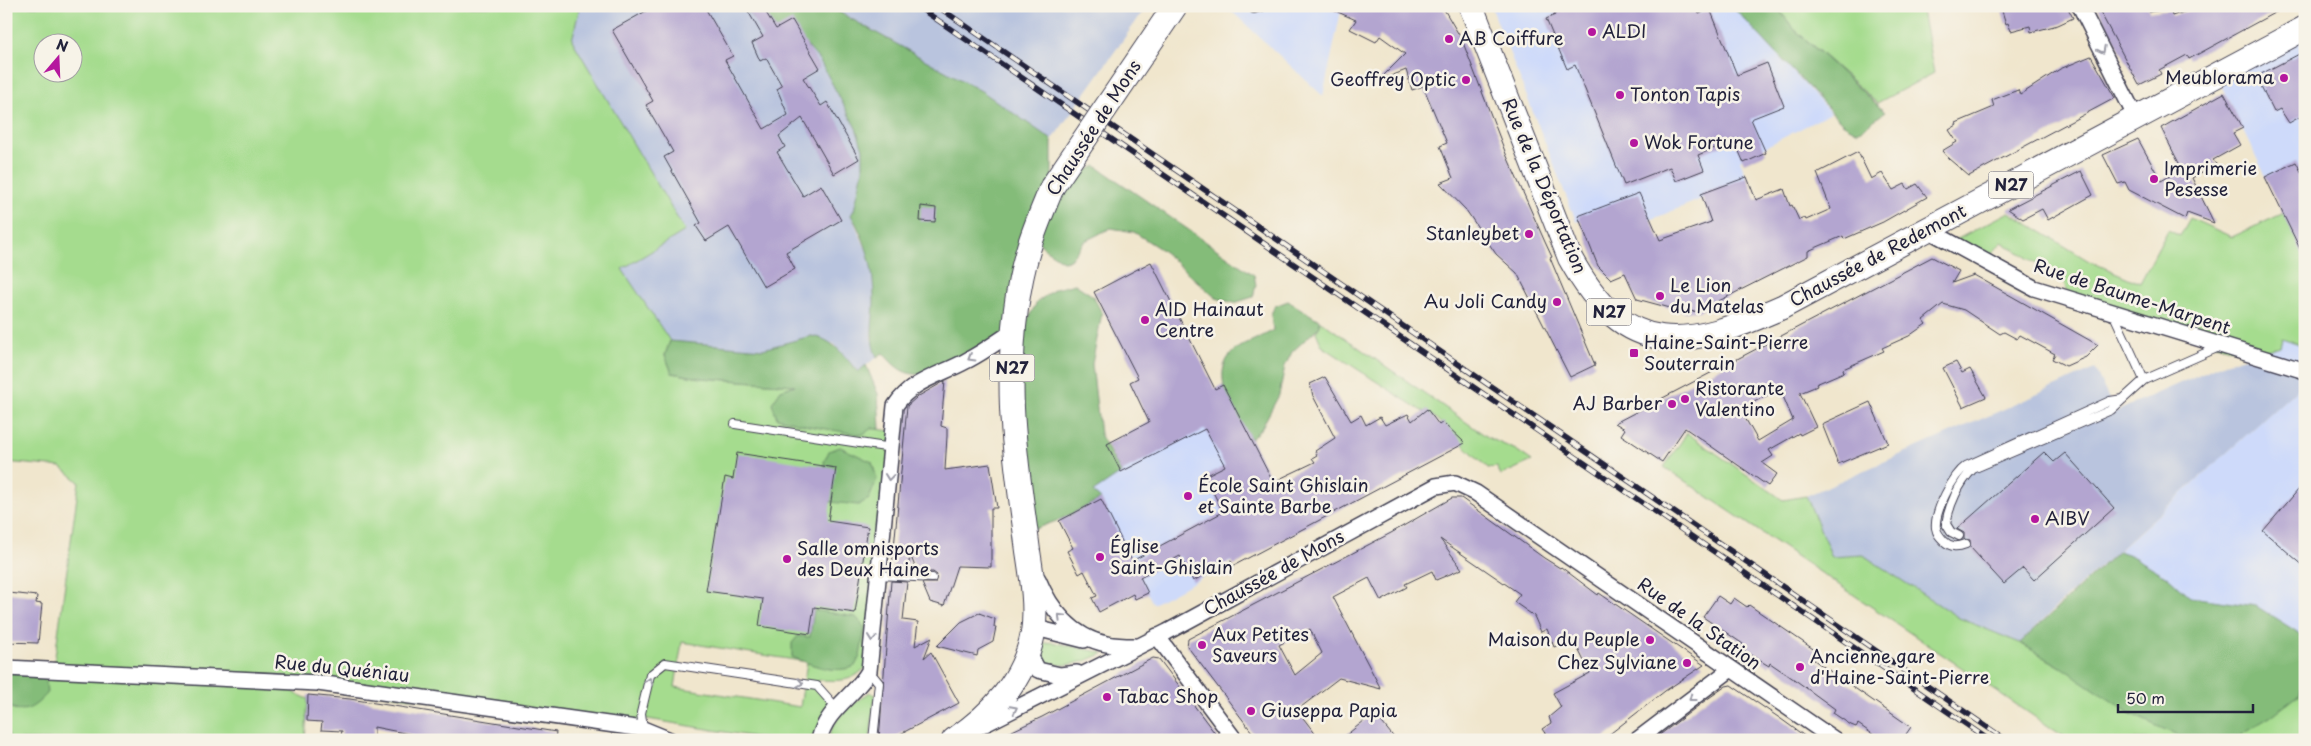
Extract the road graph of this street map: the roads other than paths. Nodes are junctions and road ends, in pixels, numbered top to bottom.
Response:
1 (1175, 6) edge
2 (1252, 6) edge
3 (1262, 6) edge
4 (2080, 6) edge
5 (1471, 9) edge
6 (2305, 28) edge
7 (2136, 118) junction
8 (1928, 230) junction
9 (2113, 313) junction
10 (1012, 332) junction
11 (1713, 334) joint
12 (2222, 345) junction
13 (2305, 371) edge
14 (2144, 380) junction
15 (2123, 399) junction
16 (735, 424) dead end
17 (892, 448) junction
18 (1960, 536) dead end
19 (1541, 538) joint
20 (1966, 544) dead end
21 (1029, 554) junction
22 (879, 575) junction
23 (932, 578) dead end
24 (1157, 636) junction
25 (1030, 642) junction
26 (1107, 644) junction
27 (1137, 646) junction
28 (6, 668) edge
29 (1731, 669) junction
30 (869, 671) junction
31 (1088, 671) junction
32 (831, 713) junction
33 (642, 729) junction
34 (670, 740) edge
35 (819, 740) edge
36 (873, 740) edge
37 (955, 740) edge
38 (1235, 740) edge
39 (1636, 740) edge
40 (1835, 740) edge

1 - 10 main road, Chaussée de Mons / N27, bridge
2 - 3 lane
4 -> 7 street
5 - 11 main road, Rue de la Déportation / N27
6 - 7 main road, Chaussée de Redemont / N27
7 - 8 main road, Chaussée de Redemont / N27
8 - 9 street, Rue de Baume-Marpent
8 - 11 main road, Chaussée de Redemont / N27
9 - 12 street, Rue de Baume-Marpent
9 - 14 lane
10 -> 17 street
10 - 21 main road, Chaussée de Mons / N27
12 - 13 street, Rue de Baume-Marpent
12 - 14 lane
14 - 15 lane
15 - 18 lane
15 - 20 lane
16 - 17 lane
17 -> 22 street
19 - 24 street, Chaussée de Mons
19 - 29 street, Rue de la Station
21 - 25 main road, Chaussée de Mons / N27
26 -> 21 street, Chaussée de Mons
22 - 23 lane
22 -> 30 street
24 - 27 street, Chaussée de Mons
24 - 38 street
25 - 26 street, Chaussée de Mons
25 - 31 street
25 - 37 main road, Chaussée de Mons / N27
26 - 27 street, Chaussée de Mons
27 - 31 street, Chaussée de Mons
28 - 33 street, Rue du Quéniau
29 -> 39 street
29 - 40 street, Rue de la Station
30 - 32 street
30 - 36 lane
37 -> 31 street, Chaussée de Mons
33 -> 32 lane
32 - 35 street
33 - 34 street, Rue du Quéniau

